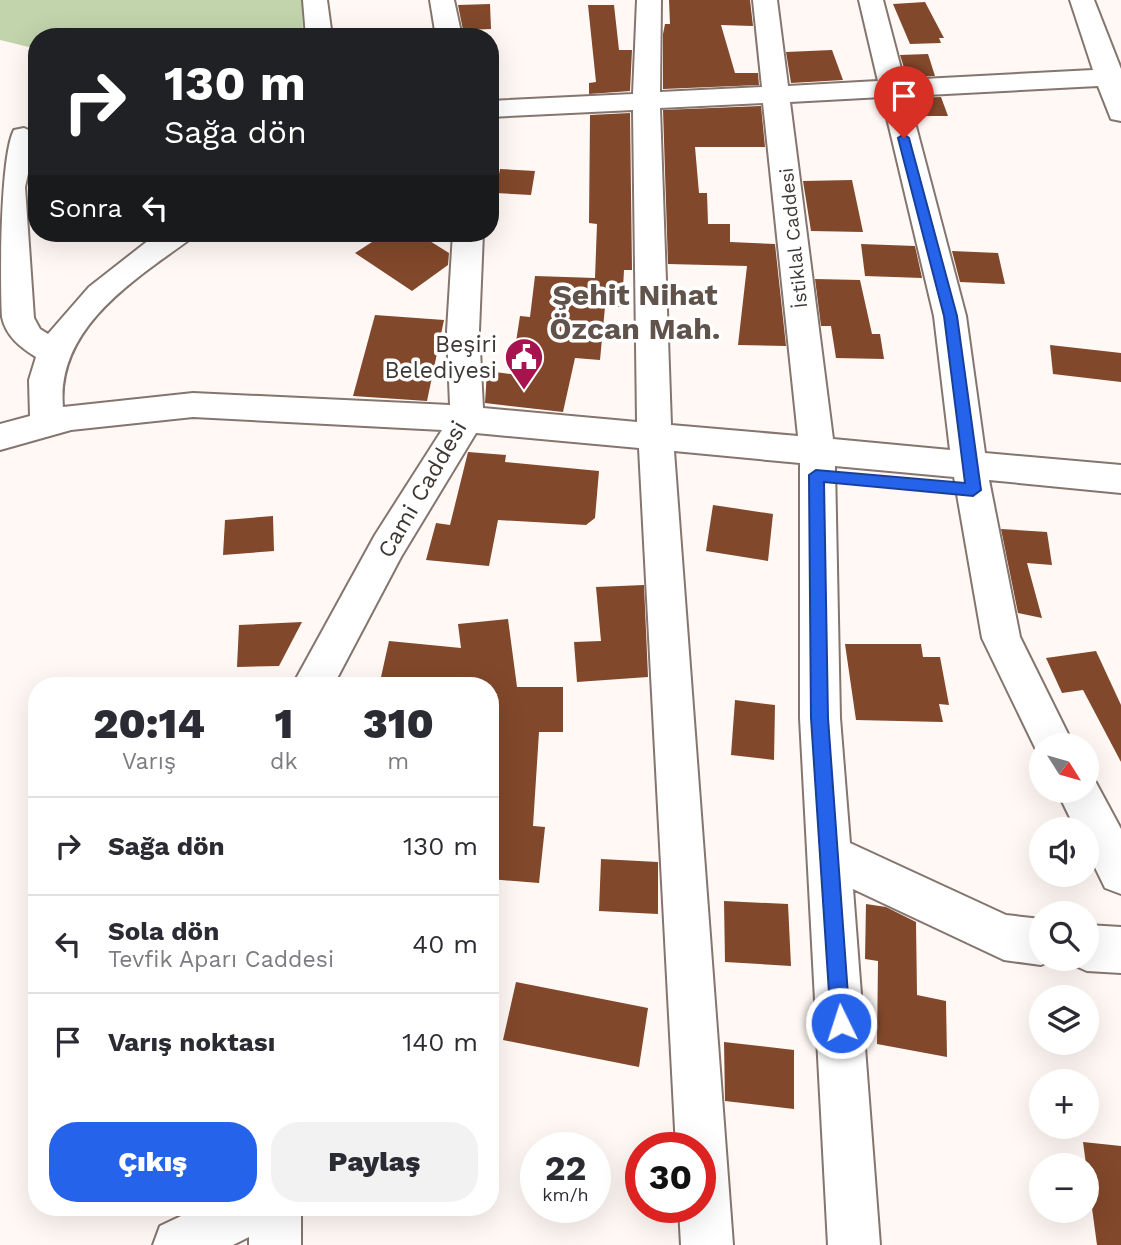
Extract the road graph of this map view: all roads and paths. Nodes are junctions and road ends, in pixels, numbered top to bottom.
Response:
1 (315, 0) edge
2 (442, 0) edge
3 (649, 0) edge
4 (765, 0) edge
5 (871, 0) edge
6 (1082, 0) edge
7 (318, 28) edge
8 (447, 28) edge
9 (1116, 77) edge
10 (890, 87) junction
11 (777, 96) junction
12 (646, 100) junction
13 (499, 108) edge
14 (1121, 113) edge
15 (24, 136) dead end
16 (167, 242) edge
17 (468, 242) edge
18 (54, 353) junction
19 (467, 419) junction
20 (47, 424) junction
21 (0, 437) edge
22 (656, 450) junction
23 (816, 463) junction
24 (972, 477) junction
25 (1121, 479) edge
26 (1121, 503) edge
27 (317, 677) edge
28 (1048, 733) edge
29 (1084, 803) edge
30 (830, 856) junction
31 (1120, 869) edge
32 (1029, 940) edge
33 (1099, 949) edge
34 (1121, 950) edge
35 (235, 1216) edge
36 (275, 1216) edge
37 (179, 1245) edge
38 (275, 1245) edge
39 (706, 1245) edge
40 (854, 1245) edge

1 - 7 street
2 - 8 street
3 - 12 street
4 - 11 street, İstiklal Caddesi
5 - 10 street
6 - 9 street
9 - 10 street
9 - 14 street
10 - 11 street
10 - 24 street
11 - 12 street
11 - 23 street, İstiklal Caddesi
12 - 13 street
12 - 22 street
15 - 18 street
16 - 18 street
17 - 19 street, Cami Caddesi
18 - 20 street
19 - 20 street
19 - 22 street
19 - 27 street, Cami Caddesi
20 - 21 street
22 - 23 street
22 - 39 street
23 - 24 street
23 - 30 street, İstiklal Caddesi
24 - 25 street
24 - 26 street
24 - 28 street
29 - 31 street
30 - 32 street
30 - 40 street, İstiklal Caddesi
33 - 34 street
35 - 37 street
36 - 38 street

